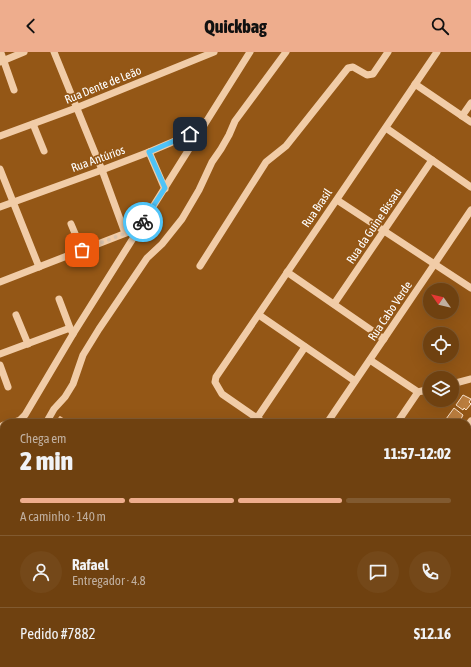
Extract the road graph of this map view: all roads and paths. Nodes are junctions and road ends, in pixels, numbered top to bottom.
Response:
1 (24, 52) edge
2 (54, 52) edge
3 (214, 52) edge
4 (250, 52) edge
5 (286, 52) edge
6 (388, 52) edge
7 (437, 52) edge
8 (2, 56) edge
9 (415, 84) junction
10 (14, 90) dead end
11 (471, 103) edge
12 (76, 108) junction
13 (462, 116) junction
14 (471, 122) edge
15 (33, 124) junction
16 (203, 128) junction
17 (386, 128) junction
18 (0, 136) edge
19 (44, 151) dead end
20 (149, 152) junction
21 (432, 160) junction
22 (0, 169) edge
23 (102, 170) junction
24 (471, 187) edge
25 (165, 188) junction
26 (337, 200) junction
27 (13, 202) junction
28 (0, 207) edge
29 (471, 210) edge
30 (71, 224) dead end
31 (139, 228) junction
32 (384, 231) junction
33 (125, 233) junction
34 (82, 250) junction
35 (435, 264) junction
36 (200, 266) dead end
37 (39, 268) junction
38 (287, 272) junction
39 (0, 282) edge
40 (471, 288) edge
41 (59, 299) dead end
42 (334, 304) junction
43 (16, 315) dead end
44 (258, 315) junction
45 (72, 331) junction
46 (384, 339) junction
47 (28, 344) junction
48 (305, 347) junction
49 (0, 354) edge
50 (370, 360) junction
51 (0, 365) edge
52 (471, 379) edge
53 (355, 381) junction
54 (459, 382) edge
55 (8, 387) dead end
56 (423, 391) edge
57 (418, 392) junction
58 (257, 418) joint
59 (21, 419) edge
60 (48, 419) edge
61 (330, 419) edge
62 (400, 419) edge

1 - 8 street
2 - 12 street
3 - 12 street, Rua Dente de Leão
4 - 16 street
5 - 60 street
6 - 36 street
7 - 9 street, Rua Brasil
8 - 10 street
9 - 13 street
9 - 17 street, Rua Brasil
11 - 13 street
12 - 15 street, Rua Dente de Leão
12 - 23 street
13 - 14 street
15 - 18 street, Rua Dente de Leão
15 - 19 street
16 - 20 street, Rua Antúrios
16 - 25 street
17 - 21 street
17 - 26 street, Rua Brasil
20 - 23 street, Rua Antúrios
20 - 25 street
21 - 24 street
21 - 32 street, Rua da Guine Bissau
22 - 27 street
23 - 27 street, Rua Antúrios
23 - 33 street
25 - 31 street
26 - 32 street
26 - 38 street, Rua Brasil
27 - 28 street, Rua Antúrios
27 - 37 street
29 - 35 street, Rua Cabo Verde
30 - 34 street
31 - 33 street
31 - 45 street
32 - 35 street
32 - 42 street, Rua da Guine Bissau
33 - 34 street
34 - 37 street
35 - 40 street
35 - 46 street, Rua Cabo Verde
37 - 39 street
38 - 42 street
38 - 44 street, Rua Brasil
41 - 45 street
42 - 46 street
43 - 47 street
44 - 48 street
44 - 58 street, Rua Brasil
45 - 47 street
45 - 59 street
46 - 50 street, Rua Cabo Verde
47 - 49 street
48 - 53 street
48 - 58 street
50 - 53 street, Rua Cabo Verde
50 - 57 street
51 - 55 street
52 - 54 street
53 - 61 street, Rua Cabo Verde
56 - 57 street
57 - 62 street

